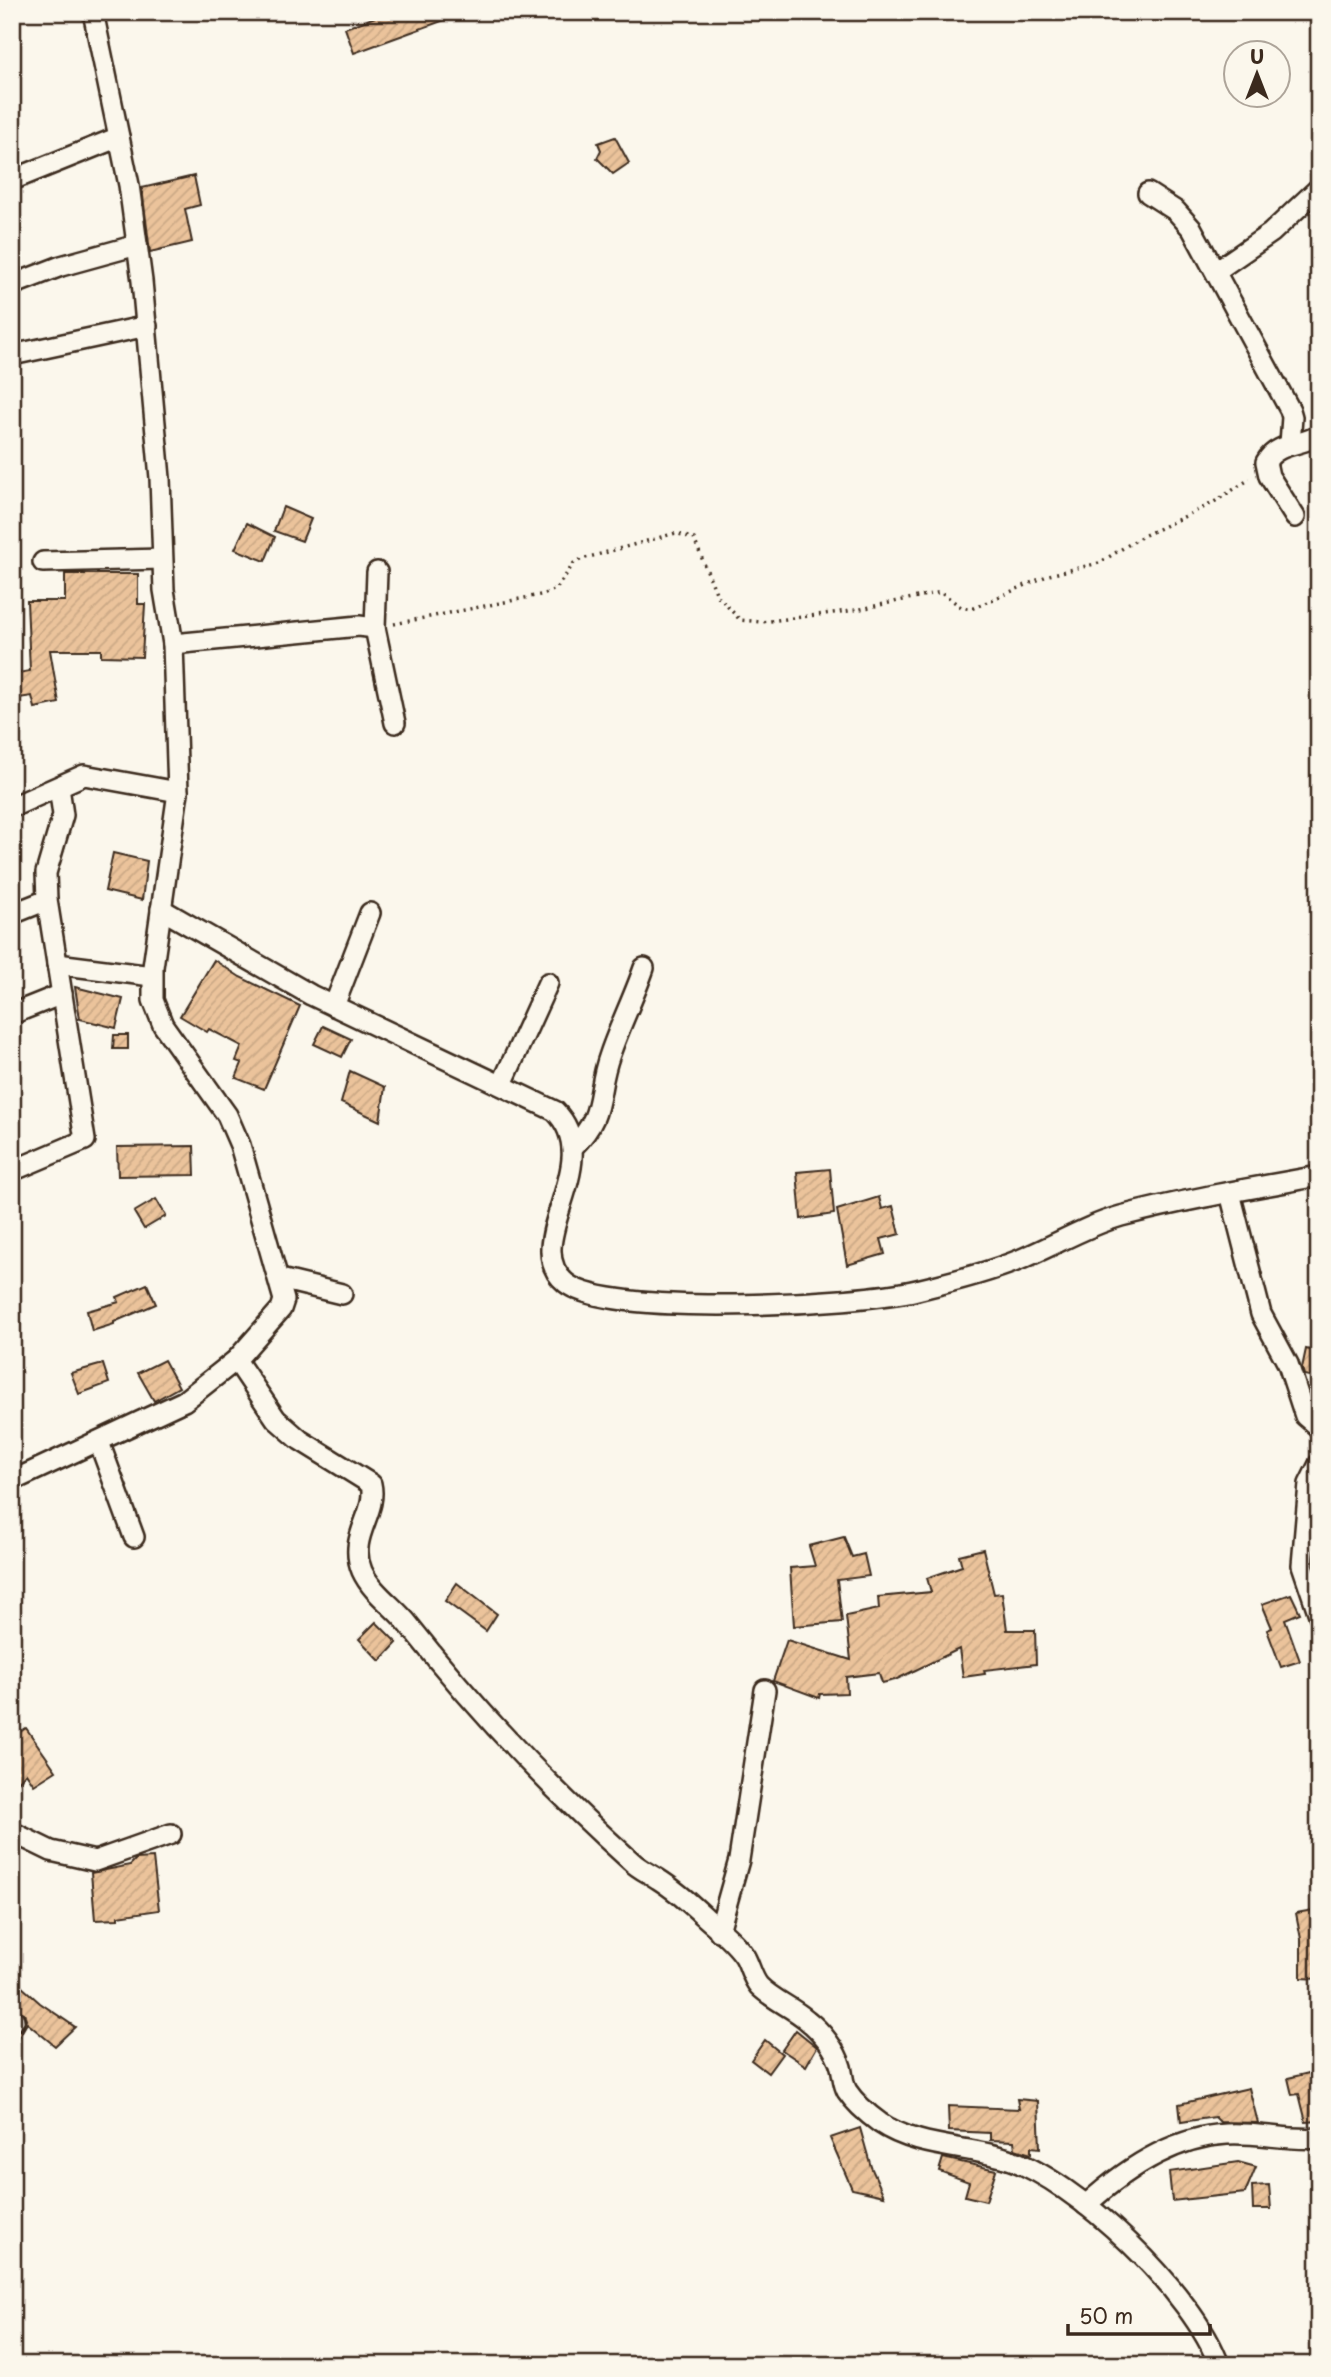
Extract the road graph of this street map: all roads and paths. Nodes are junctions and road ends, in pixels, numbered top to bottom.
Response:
1 (93, 12) edge
2 (119, 137) junction
3 (12, 180) edge
4 (1319, 188) edge
5 (1148, 192) dead end
6 (137, 245) junction
7 (1216, 271) junction
8 (12, 285) edge
9 (148, 326) junction
10 (12, 355) edge
11 (1319, 435) edge
12 (1290, 444) junction
13 (1266, 469) junction
14 (1295, 517) dead end
15 (162, 559) junction
16 (43, 562) dead end
17 (377, 572) dead end
18 (375, 628) junction
19 (173, 644) junction
20 (395, 723) dead end
21 (59, 787) junction
22 (178, 792) junction
23 (12, 807) edge
24 (47, 900) junction
25 (161, 909) junction
26 (370, 913) dead end
27 (12, 914) edge
28 (57, 964) junction
29 (644, 968) dead end
30 (152, 976) junction
31 (548, 983) dead end
32 (62, 994) junction
33 (334, 1006) junction
34 (12, 1014) edge
35 (502, 1084) junction
36 (572, 1148) junction
37 (12, 1171) edge
38 (1319, 1176) edge
39 (1230, 1193) junction
40 (280, 1279) junction
41 (342, 1294) dead end
42 (236, 1360) junction
43 (1319, 1428) edge
44 (99, 1442) junction
45 (1319, 1464) edge
46 (12, 1481) edge
47 (134, 1537) dead end
48 (1319, 1615) edge
49 (765, 1690) dead end
50 (12, 1832) edge
51 (172, 1834) dead end
52 (719, 1931) junction
53 (1319, 2137) edge
54 (1086, 2205) junction
55 (1219, 2365) edge

1 - 2 street
2 - 3 street
2 - 6 street
4 - 7 street
5 - 7 street
6 - 8 street
6 - 9 street
7 - 12 street
9 - 10 street
9 - 15 street
11 - 12 street
12 - 13 street
13 - 14 street
13 - 18 path
15 - 16 street
15 - 19 street
17 - 18 street
18 - 19 street
18 - 20 street
19 - 22 street
21 - 22 street
21 - 23 street
21 - 24 street
22 - 25 street
24 - 27 street
24 - 28 street
25 - 30 street
25 - 33 street
26 - 33 street
28 - 30 street
28 - 32 street
29 - 36 street
30 - 40 street
31 - 35 street
32 - 34 street
32 - 37 street
33 - 35 street
35 - 36 street
36 - 39 street
38 - 39 street
39 - 43 street
40 - 41 street
40 - 42 street
42 - 44 street
42 - 52 street
44 - 46 street
44 - 47 street
45 - 48 street
49 - 52 street
50 - 51 street
52 - 54 street
53 - 54 street
54 - 55 street

